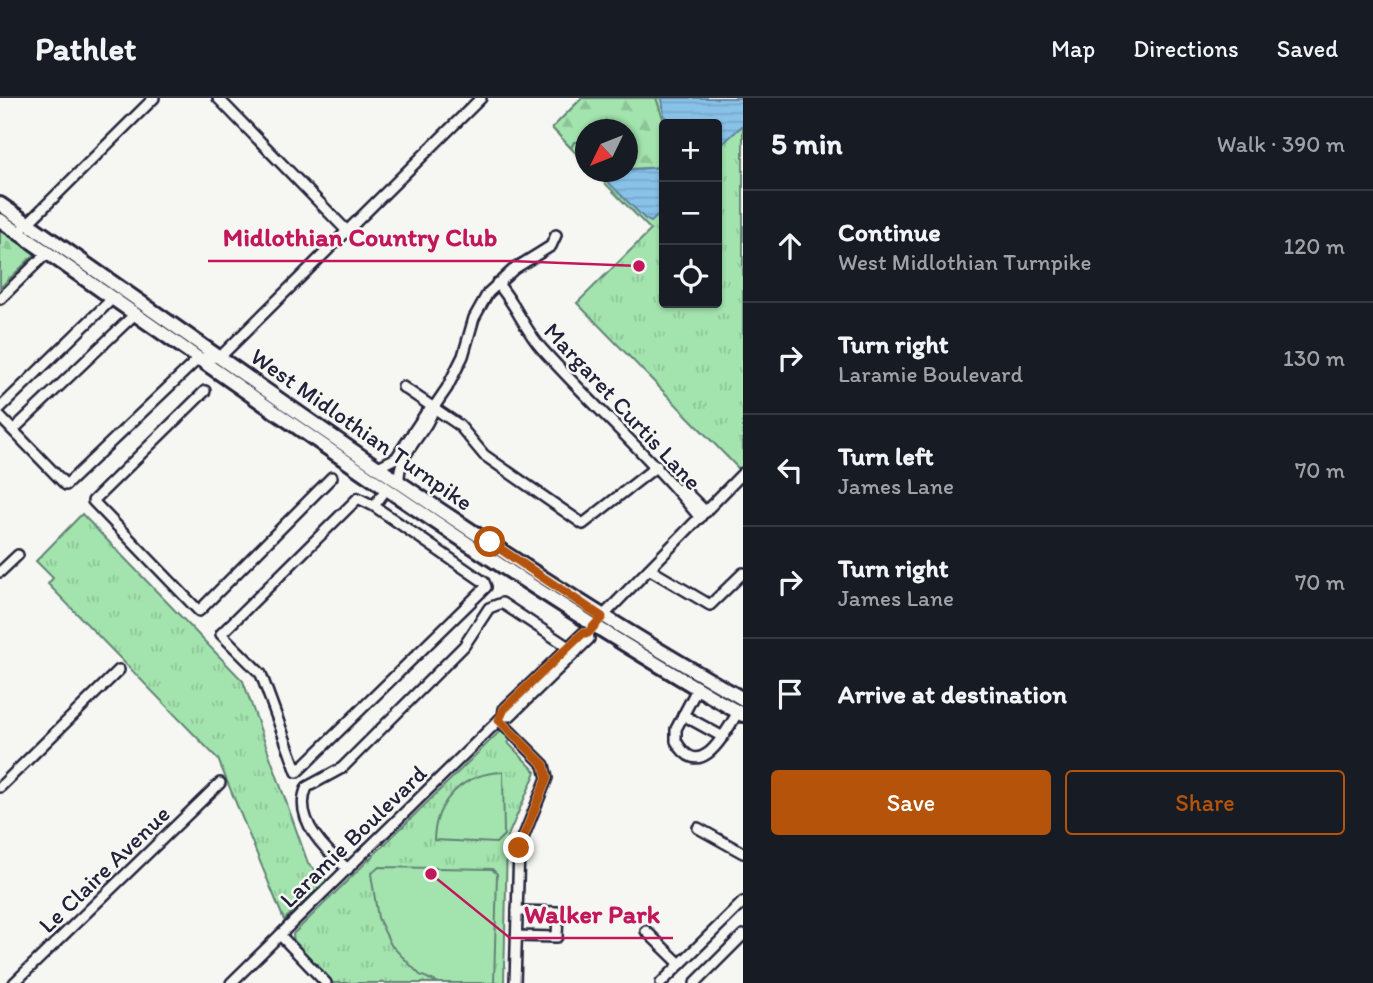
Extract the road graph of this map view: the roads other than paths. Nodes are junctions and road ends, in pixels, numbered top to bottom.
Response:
1 (154, 98) edge
2 (218, 98) edge
3 (481, 98) edge
4 (0, 204) edge
5 (0, 220) edge
6 (23, 228) junction
7 (346, 231) junction
8 (556, 235) dead end
9 (47, 253) junction
10 (497, 283) junction
11 (0, 299) edge
12 (113, 299) junction
13 (135, 314) junction
14 (220, 356) junction
15 (199, 358) junction
16 (403, 387) dead end
17 (205, 391) dead end
18 (434, 407) junction
19 (0, 408) edge
20 (0, 416) edge
21 (13, 430) junction
22 (657, 466) junction
23 (390, 473) junction
24 (743, 473) edge
25 (332, 477) dead end
26 (387, 488) junction
27 (374, 506) junction
28 (703, 515) junction
29 (18, 555) dead end
30 (649, 569) junction
31 (0, 572) edge
32 (743, 573) edge
33 (602, 617) junction
34 (590, 630) junction
35 (573, 650) junction
36 (119, 670) dead end
37 (697, 689) junction
38 (743, 699) edge
39 (740, 714) edge
40 (683, 715) junction
41 (501, 718) junction
42 (723, 737) junction
43 (220, 783) dead end
44 (0, 787) edge
45 (698, 828) dead end
46 (743, 853) edge
47 (348, 869) junction
48 (743, 902) edge
49 (517, 911) junction
50 (646, 932) dead end
51 (280, 935) junction
52 (743, 935) edge
53 (516, 936) junction
54 (680, 964) junction
55 (14, 983) edge
56 (231, 983) edge
57 (326, 983) edge
58 (515, 983) edge
59 (660, 983) edge
60 (695, 983) edge

1 - 6 street
2 - 7 street
3 - 7 street
4 - 6 main road, West Midlothian Turnpike
5 - 6 main road, West Midlothian Turnpike
6 - 9 main road, West Midlothian Turnpike
6 - 14 main road, West Midlothian Turnpike
7 - 14 street
8 - 10 street
9 - 11 street
9 - 12 main road, West Midlothian Turnpike
10 - 18 street
10 - 22 street, Margaret Curtis Lane
12 - 13 main road, West Midlothian Turnpike
12 - 19 street
13 - 15 main road, West Midlothian Turnpike
13 - 21 street
14 - 15 street
14 - 23 main road, West Midlothian Turnpike
15 - 21 street
15 - 26 main road, West Midlothian Turnpike
16 - 18 street
17 - 25 street
18 - 22 street
18 - 23 street
18 - 23 street
20 - 21 street
22 - 28 street, Margaret Curtis Lane
23 - 26 main road
23 - 33 main road, West Midlothian Turnpike
24 - 28 street, Laramie Boulevard
26 - 27 street
26 - 34 main road, West Midlothian Turnpike
27 - 27 street
28 - 30 street, Laramie Boulevard
29 - 31 street
30 - 32 street
30 - 33 street, Laramie Boulevard
33 - 34 street, Laramie Boulevard
33 - 38 main road, West Midlothian Turnpike
34 - 35 street, Laramie Boulevard
34 - 37 main road, West Midlothian Turnpike
35 - 41 street, Laramie Boulevard
35 - 47 street
36 - 44 street
37 - 39 main road, West Midlothian Turnpike
37 - 40 street
39 - 42 street
40 - 42 street
40 - 42 street
41 - 47 street, Laramie Boulevard
41 - 49 street
43 - 55 street, Le Claire Avenue
45 - 46 street
47 - 51 street, Laramie Boulevard
48 - 54 street
49 - 53 street
49 - 53 street
50 - 54 street
51 - 56 street, Laramie Boulevard
51 - 57 street
52 - 60 street
53 - 58 street
54 - 59 street

